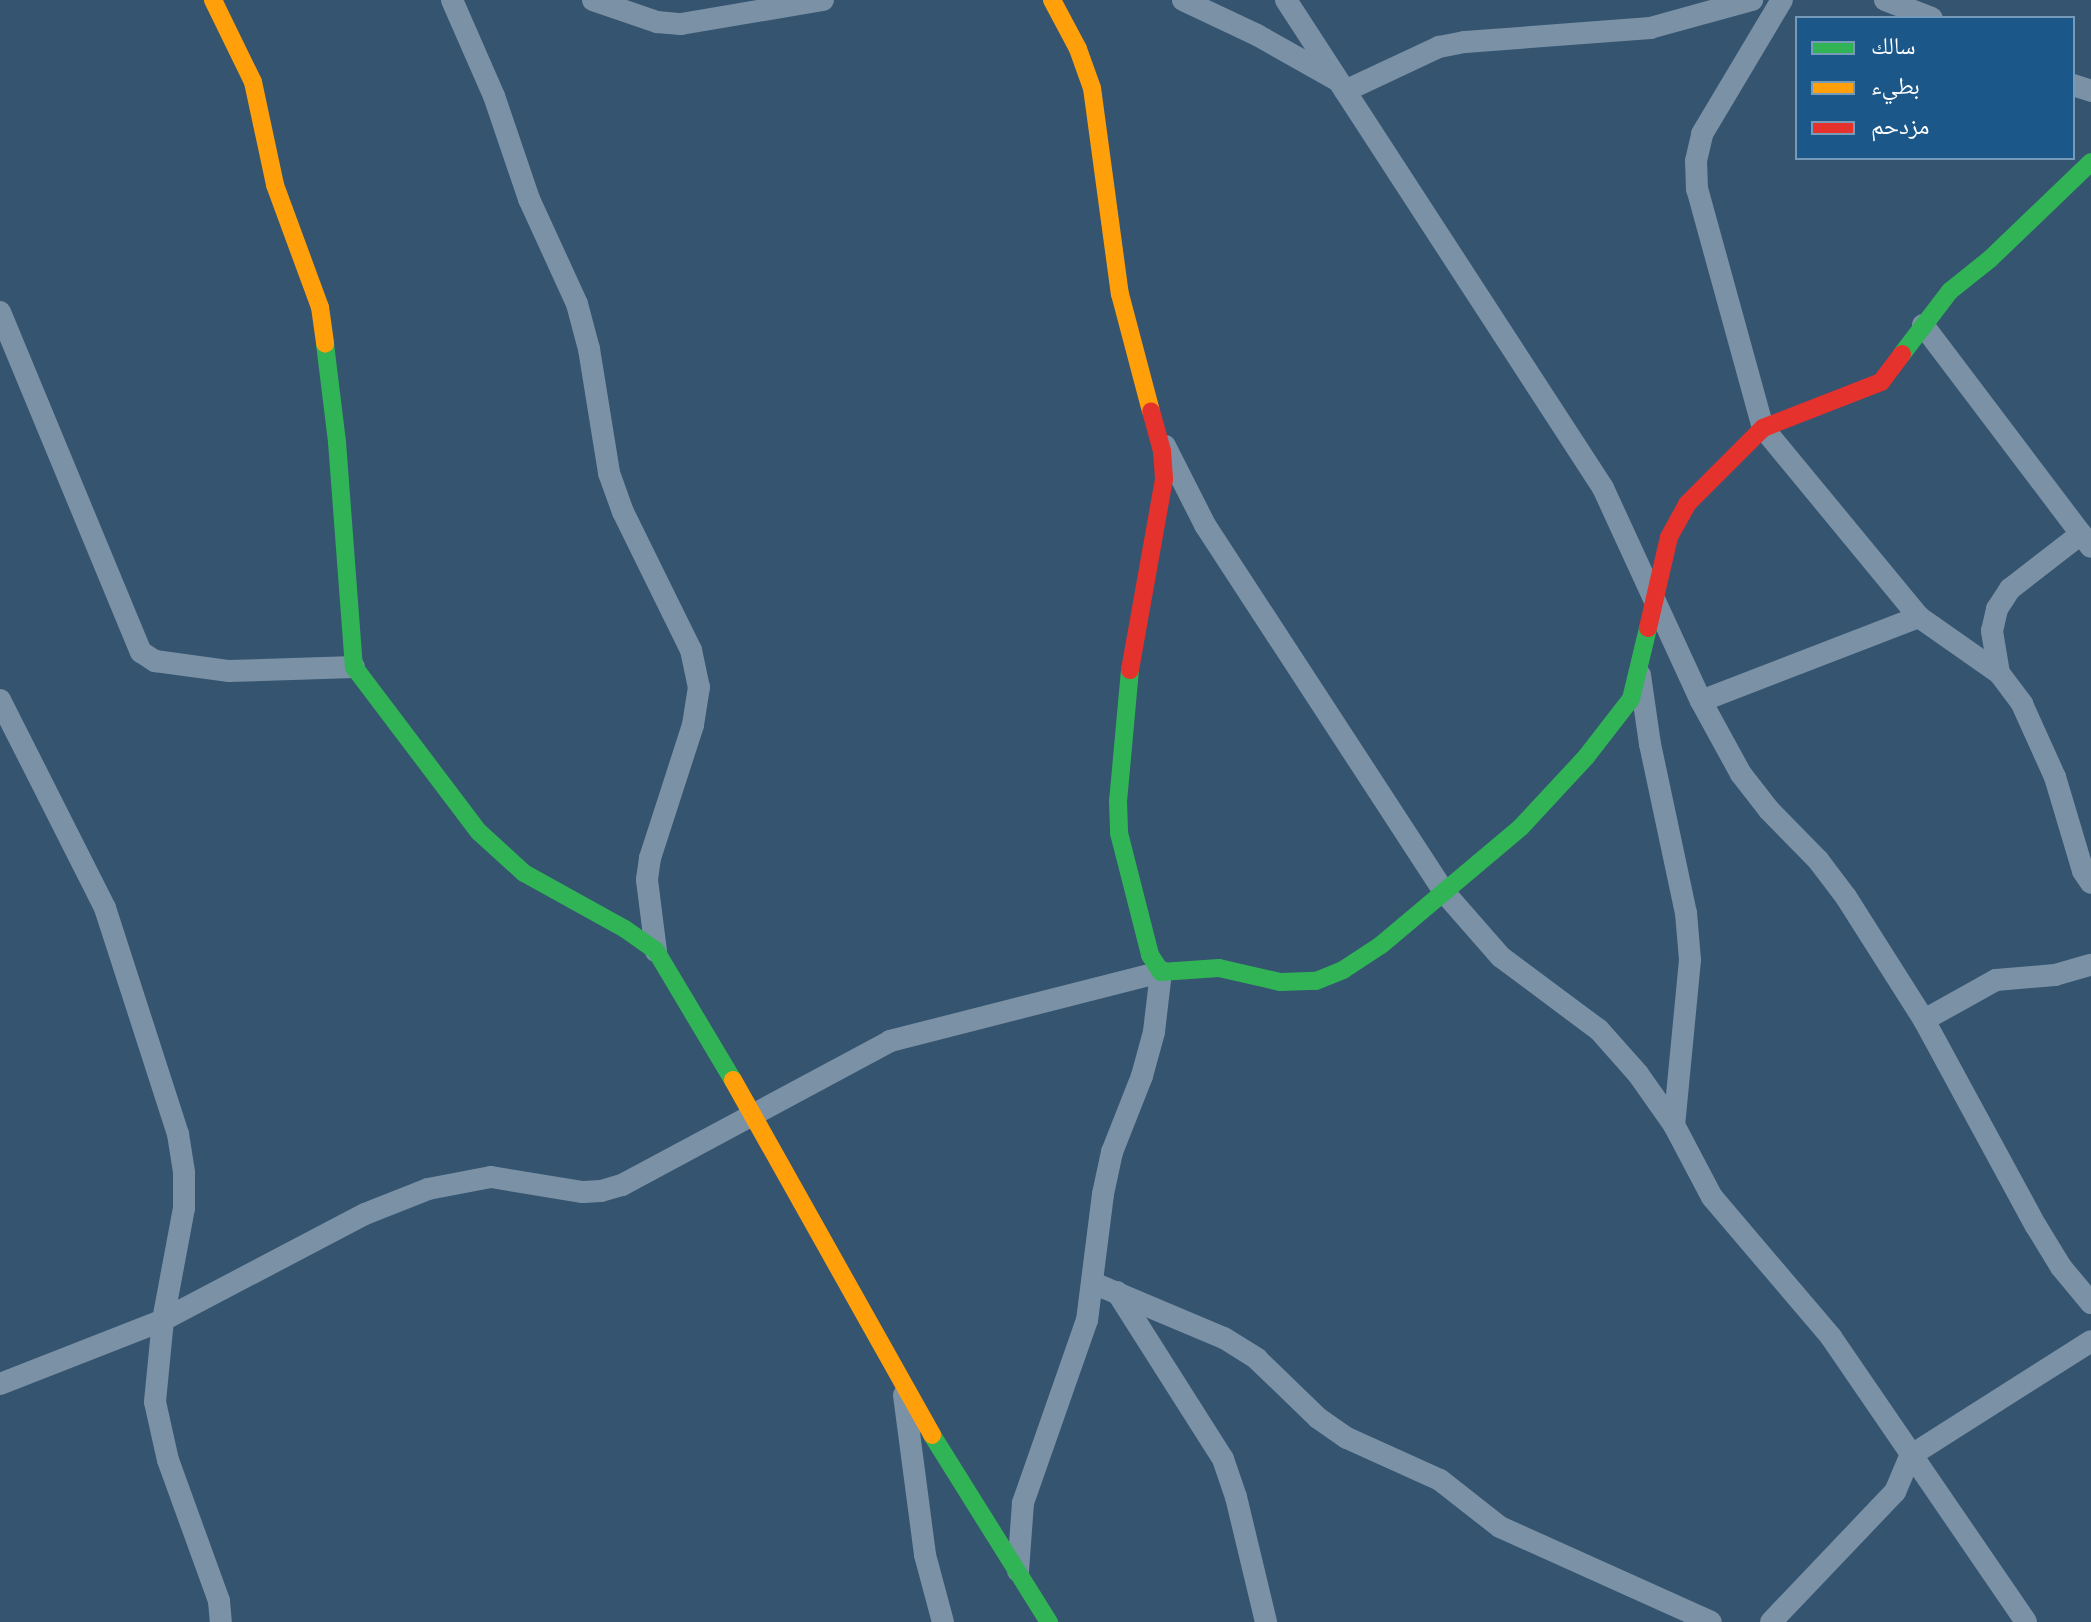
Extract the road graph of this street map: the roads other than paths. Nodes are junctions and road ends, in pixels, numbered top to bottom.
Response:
1 (213, 0) edge
2 (452, 0) edge
3 (593, 0) edge
4 (823, 0) edge
5 (1052, 0) edge
6 (1183, 0) edge
7 (1286, 0) edge
8 (1752, 0) edge
9 (1782, 0) edge
10 (1885, 0) edge
11 (1927, 16) edge
12 (1342, 86) junction
13 (2091, 162) edge
14 (0, 312) edge
15 (1923, 325) junction
16 (1763, 428) junction
17 (1158, 433) junction
18 (2086, 541) edge
19 (1656, 600) junction
20 (1919, 617) junction
21 (354, 667) junction
22 (1640, 668) junction
23 (1999, 673) junction
24 (0, 700) edge
25 (1701, 701) junction
26 (2091, 883) edge
27 (1444, 892) junction
28 (656, 951) junction
29 (2091, 965) edge
30 (1161, 972) junction
31 (1924, 1020) junction
32 (754, 1116) junction
33 (1674, 1125) junction
34 (1093, 1283) junction
35 (1117, 1292) junction
36 (2091, 1303) edge
37 (163, 1320) junction
38 (2091, 1341) edge
39 (0, 1384) edge
40 (903, 1388) junction
41 (1910, 1456) junction
42 (1018, 1571) junction
43 (221, 1622) edge
44 (943, 1622) edge
45 (1049, 1622) edge
46 (1266, 1622) edge
47 (1711, 1622) edge
48 (1771, 1622) edge
49 (2026, 1622) edge

1 - 21 street
2 - 28 street
3 - 4 street
5 - 17 street
6 - 12 street
7 - 12 street
8 - 12 street
9 - 16 street
10 - 11 street
12 - 19 street
13 - 15 street
14 - 21 street
15 - 16 street
15 - 18 street
16 - 19 street
16 - 20 street
17 - 27 street
17 - 30 street
18 - 23 street
19 - 22 street
19 - 25 street
20 - 23 street
20 - 25 street
21 - 28 street
22 - 27 street
22 - 33 street
23 - 26 street
24 - 37 street
25 - 31 street
27 - 30 street
27 - 33 street
28 - 32 street
29 - 31 street
30 - 32 street
30 - 34 street
31 - 36 street
32 - 37 street
32 - 40 street
33 - 41 street
34 - 35 street
34 - 42 street
35 - 46 street
35 - 47 street
37 - 39 street
37 - 43 street
38 - 41 street
40 - 42 street
40 - 44 street
41 - 48 street
41 - 49 street
42 - 45 street

